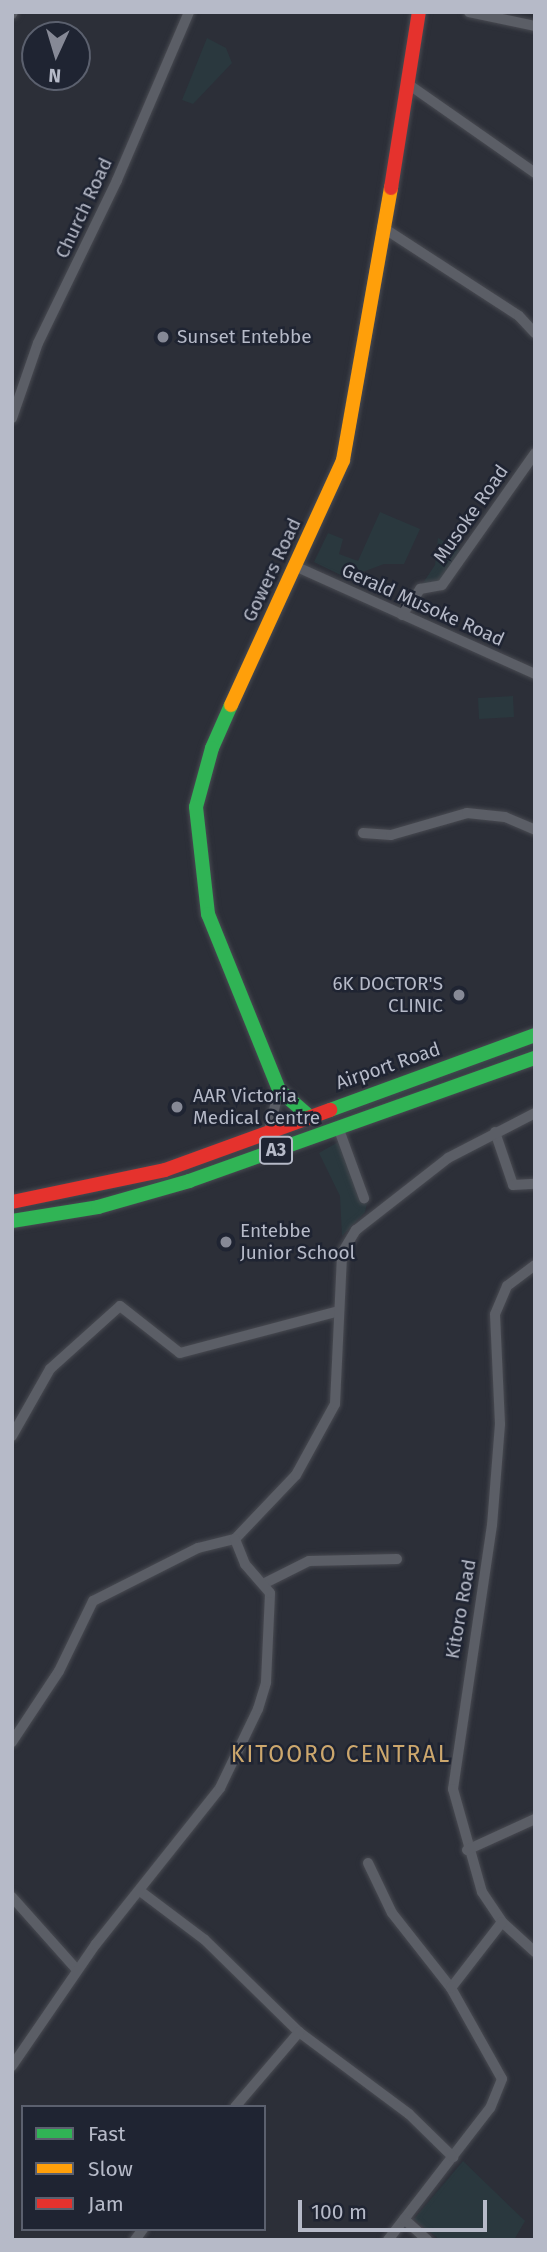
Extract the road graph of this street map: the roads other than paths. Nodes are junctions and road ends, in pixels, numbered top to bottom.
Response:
1 (189, 12) edge
2 (419, 12) edge
3 (469, 12) edge
4 (535, 26) edge
5 (408, 84) junction
6 (535, 173) edge
7 (382, 226) junction
8 (535, 333) edge
9 (12, 418) edge
10 (535, 453) edge
11 (297, 567) junction
12 (402, 615) junction
13 (535, 674) edge
14 (535, 830) edge
15 (363, 833) dead end
16 (535, 1035) edge
17 (535, 1058) edge
18 (279, 1090) junction
19 (535, 1113) edge
20 (307, 1114) junction
21 (338, 1127) junction
22 (267, 1131) junction
23 (495, 1132) junction
24 (272, 1151) junction
25 (535, 1184) edge
26 (364, 1198) dead end
27 (12, 1202) edge
28 (12, 1221) edge
29 (535, 1265) edge
30 (339, 1311) junction
31 (12, 1436) edge
32 (235, 1539) junction
33 (397, 1559) dead end
34 (265, 1583) junction
35 (12, 1742) edge
36 (535, 1819) edge
37 (467, 1850) junction
38 (368, 1863) dead end
39 (140, 1891) junction
40 (12, 1897) edge
41 (502, 1922) junction
42 (535, 1952) edge
43 (77, 1970) junction
44 (452, 1987) junction
45 (299, 2032) junction
46 (12, 2066) edge
47 (237, 2105) edge
48 (453, 2157) junction
49 (404, 2219) junction
50 (388, 2240) edge
51 (427, 2240) edge

1 - 9 street, Church Road
2 - 5 main road, Gowers Road
3 - 4 street
5 - 6 street
5 - 7 main road, Gowers Road
7 - 8 street
7 - 11 main road, Gowers Road
10 - 12 street, Musoke Road
11 - 12 street, Gerald Musoke Road
11 - 18 main road, Gowers Road
12 - 13 street, Gerald Musoke Road
14 - 15 street
16 - 20 main road, Airport Road / A3
17 - 21 main road, Airport Road / A3
18 - 20 main road, Gowers Road
18 - 22 street
19 - 23 street
20 - 22 main road, Airport Road / A3
21 - 24 main road, Airport Road / A3
21 - 26 street
22 - 24 street
22 - 27 main road, Airport Road / A3
23 - 25 street
23 - 30 street
24 - 28 main road, Airport Road / A3
29 - 37 street, Kitoro Road
30 - 31 street
30 - 32 street
32 - 34 street
32 - 35 street
33 - 34 street
34 - 39 street
36 - 37 street
37 - 41 street, Kitoro Road
38 - 44 street
39 - 43 street
39 - 45 street
40 - 43 street
41 - 42 street, Kitoro Road
41 - 44 street
43 - 46 street
44 - 48 street
45 - 47 street
45 - 48 street
48 - 49 street
49 - 50 street
49 - 51 street

